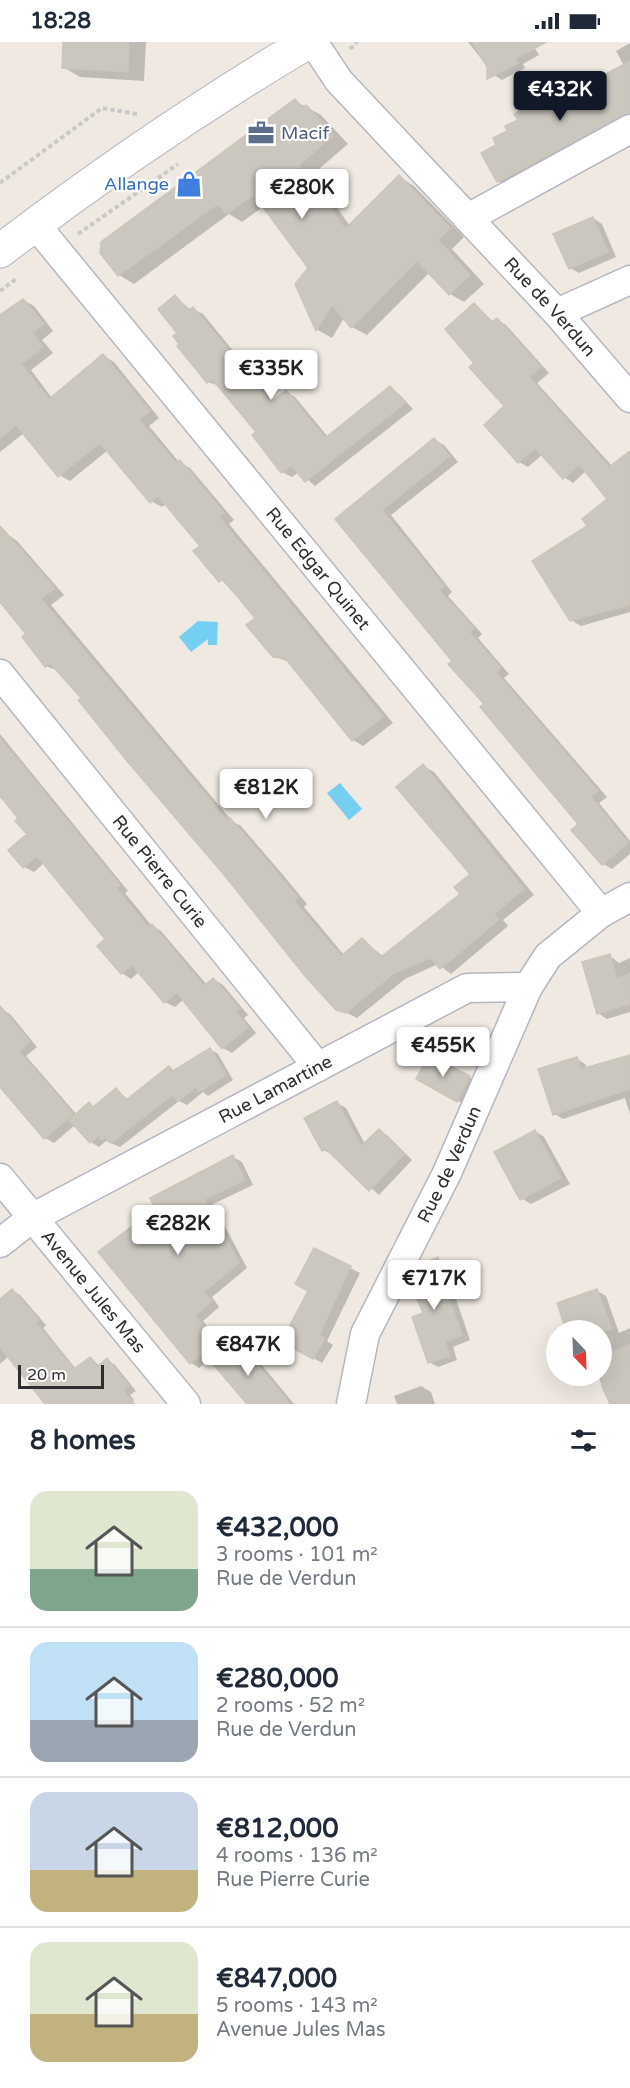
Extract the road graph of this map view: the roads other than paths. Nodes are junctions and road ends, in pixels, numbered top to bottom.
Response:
1 (294, 46) edge
2 (630, 129) edge
3 (468, 218) junction
4 (35, 224) junction
5 (0, 251) edge
6 (630, 280) edge
7 (557, 314) junction
8 (630, 398) edge
9 (0, 674) edge
10 (630, 897) edge
11 (601, 913) junction
12 (528, 987) junction
13 (318, 1067) junction
14 (0, 1179) edge
15 (32, 1218) junction
16 (0, 1243) edge
17 (186, 1404) edge
18 (351, 1404) edge

1 - 3 street, Rue de Verdun
1 - 4 street
2 - 3 street
3 - 7 street, Rue de Verdun
4 - 5 street
4 - 11 street, Rue Edgar Quinet
6 - 7 street
7 - 8 street, Rue de Verdun
9 - 13 street, Rue Pierre Curie
10 - 11 street, Rue de Verdun
11 - 12 street, Rue de Verdun
12 - 13 street, Rue Lamartine
12 - 18 street, Rue de Verdun
13 - 15 street, Rue Lamartine
14 - 15 street, Avenue Jules Mas
15 - 16 street, Rue Lamartine
15 - 17 street, Avenue Jules Mas

